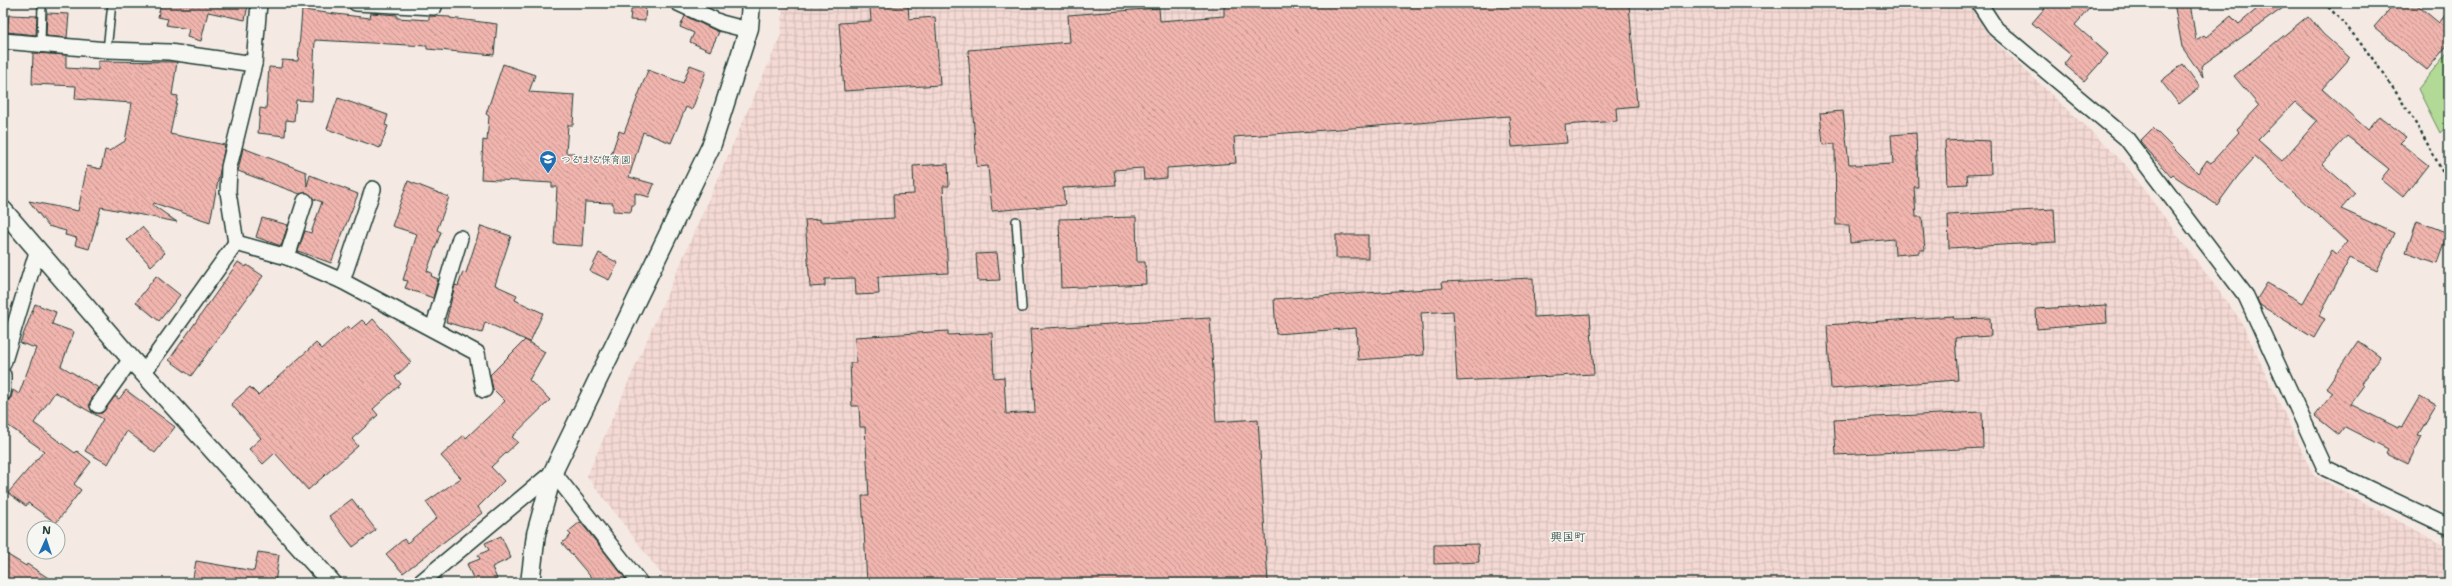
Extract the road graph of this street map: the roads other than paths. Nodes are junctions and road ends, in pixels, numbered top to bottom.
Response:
1 (42, 3) edge
2 (112, 3) edge
3 (259, 3) edge
4 (356, 3) edge
5 (435, 3) edge
6 (678, 3) edge
7 (751, 3) edge
8 (1979, 3) edge
9 (748, 30) junction
10 (3, 41) edge
11 (41, 44) junction
12 (107, 50) junction
13 (254, 64) junction
14 (373, 189) dead end
15 (306, 201) dead end
16 (3, 210) edge
17 (1016, 221) dead end
18 (460, 238) dead end
19 (236, 243) junction
20 (38, 249) junction
21 (287, 257) junction
22 (342, 281) junction
23 (1022, 308) dead end
24 (433, 329) junction
25 (131, 359) junction
26 (3, 364) edge
27 (144, 372) junction
28 (3, 375) edge
29 (484, 390) dead end
30 (3, 393) edge
31 (98, 405) dead end
32 (553, 472) junction
33 (2449, 527) edge
34 (332, 583) edge
35 (420, 583) edge
36 (530, 583) edge
37 (640, 583) edge

1 - 11 lane
2 - 12 lane
3 - 13 street
4 - 5 street
6 - 9 street
7 - 9 street
8 - 33 street
9 - 32 street
10 - 11 street
11 - 12 street
12 - 13 street
13 - 19 street
14 - 22 street
15 - 21 street
16 - 20 street
17 - 23 lane
18 - 24 street
19 - 21 street
19 - 27 street
20 - 25 street
20 - 26 street
21 - 22 street
22 - 24 street
24 - 29 street
25 - 27 street
25 - 31 street
27 - 34 street
28 - 30 street
32 - 35 street
32 - 36 street
32 - 37 street

